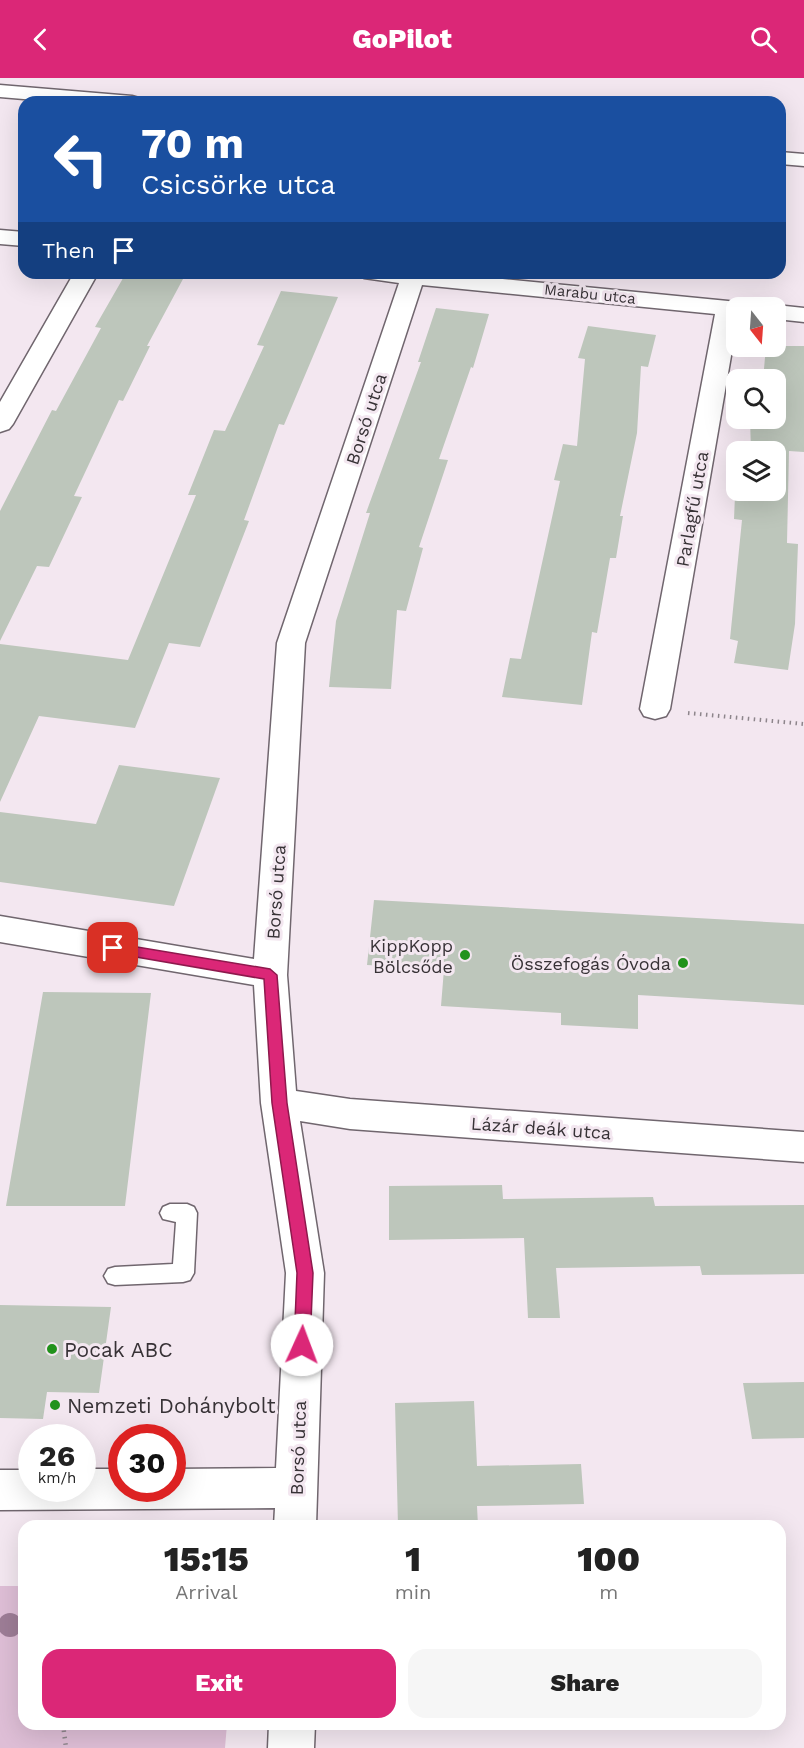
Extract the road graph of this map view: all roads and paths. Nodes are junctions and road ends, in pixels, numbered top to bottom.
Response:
1 (0, 91) edge
2 (60, 96) edge
3 (786, 158) edge
4 (804, 160) edge
5 (0, 237) edge
6 (18, 238) edge
7 (83, 279) edge
8 (412, 279) edge
9 (434, 279) edge
10 (726, 307) edge
11 (786, 313) edge
12 (804, 315) edge
13 (726, 339) edge
14 (0, 424) edge
15 (655, 709) joint
16 (804, 724) edge
17 (0, 929) edge
18 (270, 975) junction
19 (279, 1103) junction
20 (804, 1147) edge
21 (170, 1213) dead end
22 (115, 1276) dead end
23 (0, 1490) edge
24 (296, 1507) edge
25 (64, 1730) edge
26 (292, 1730) edge
27 (66, 1748) edge
28 (291, 1748) edge

1 - 2 street
3 - 4 street
5 - 6 street
7 - 14 street
8 - 18 street, Borsó utca
9 - 10 street, Marabu utca
11 - 12 street
13 - 15 street, Parlagfű utca
15 - 16 path
17 - 18 street
18 - 19 street, Borsó utca
19 - 20 street, Lázár deák utca
19 - 24 street, Borsó utca
21 - 22 lane
23 - 24 street
25 - 27 path
26 - 28 street

